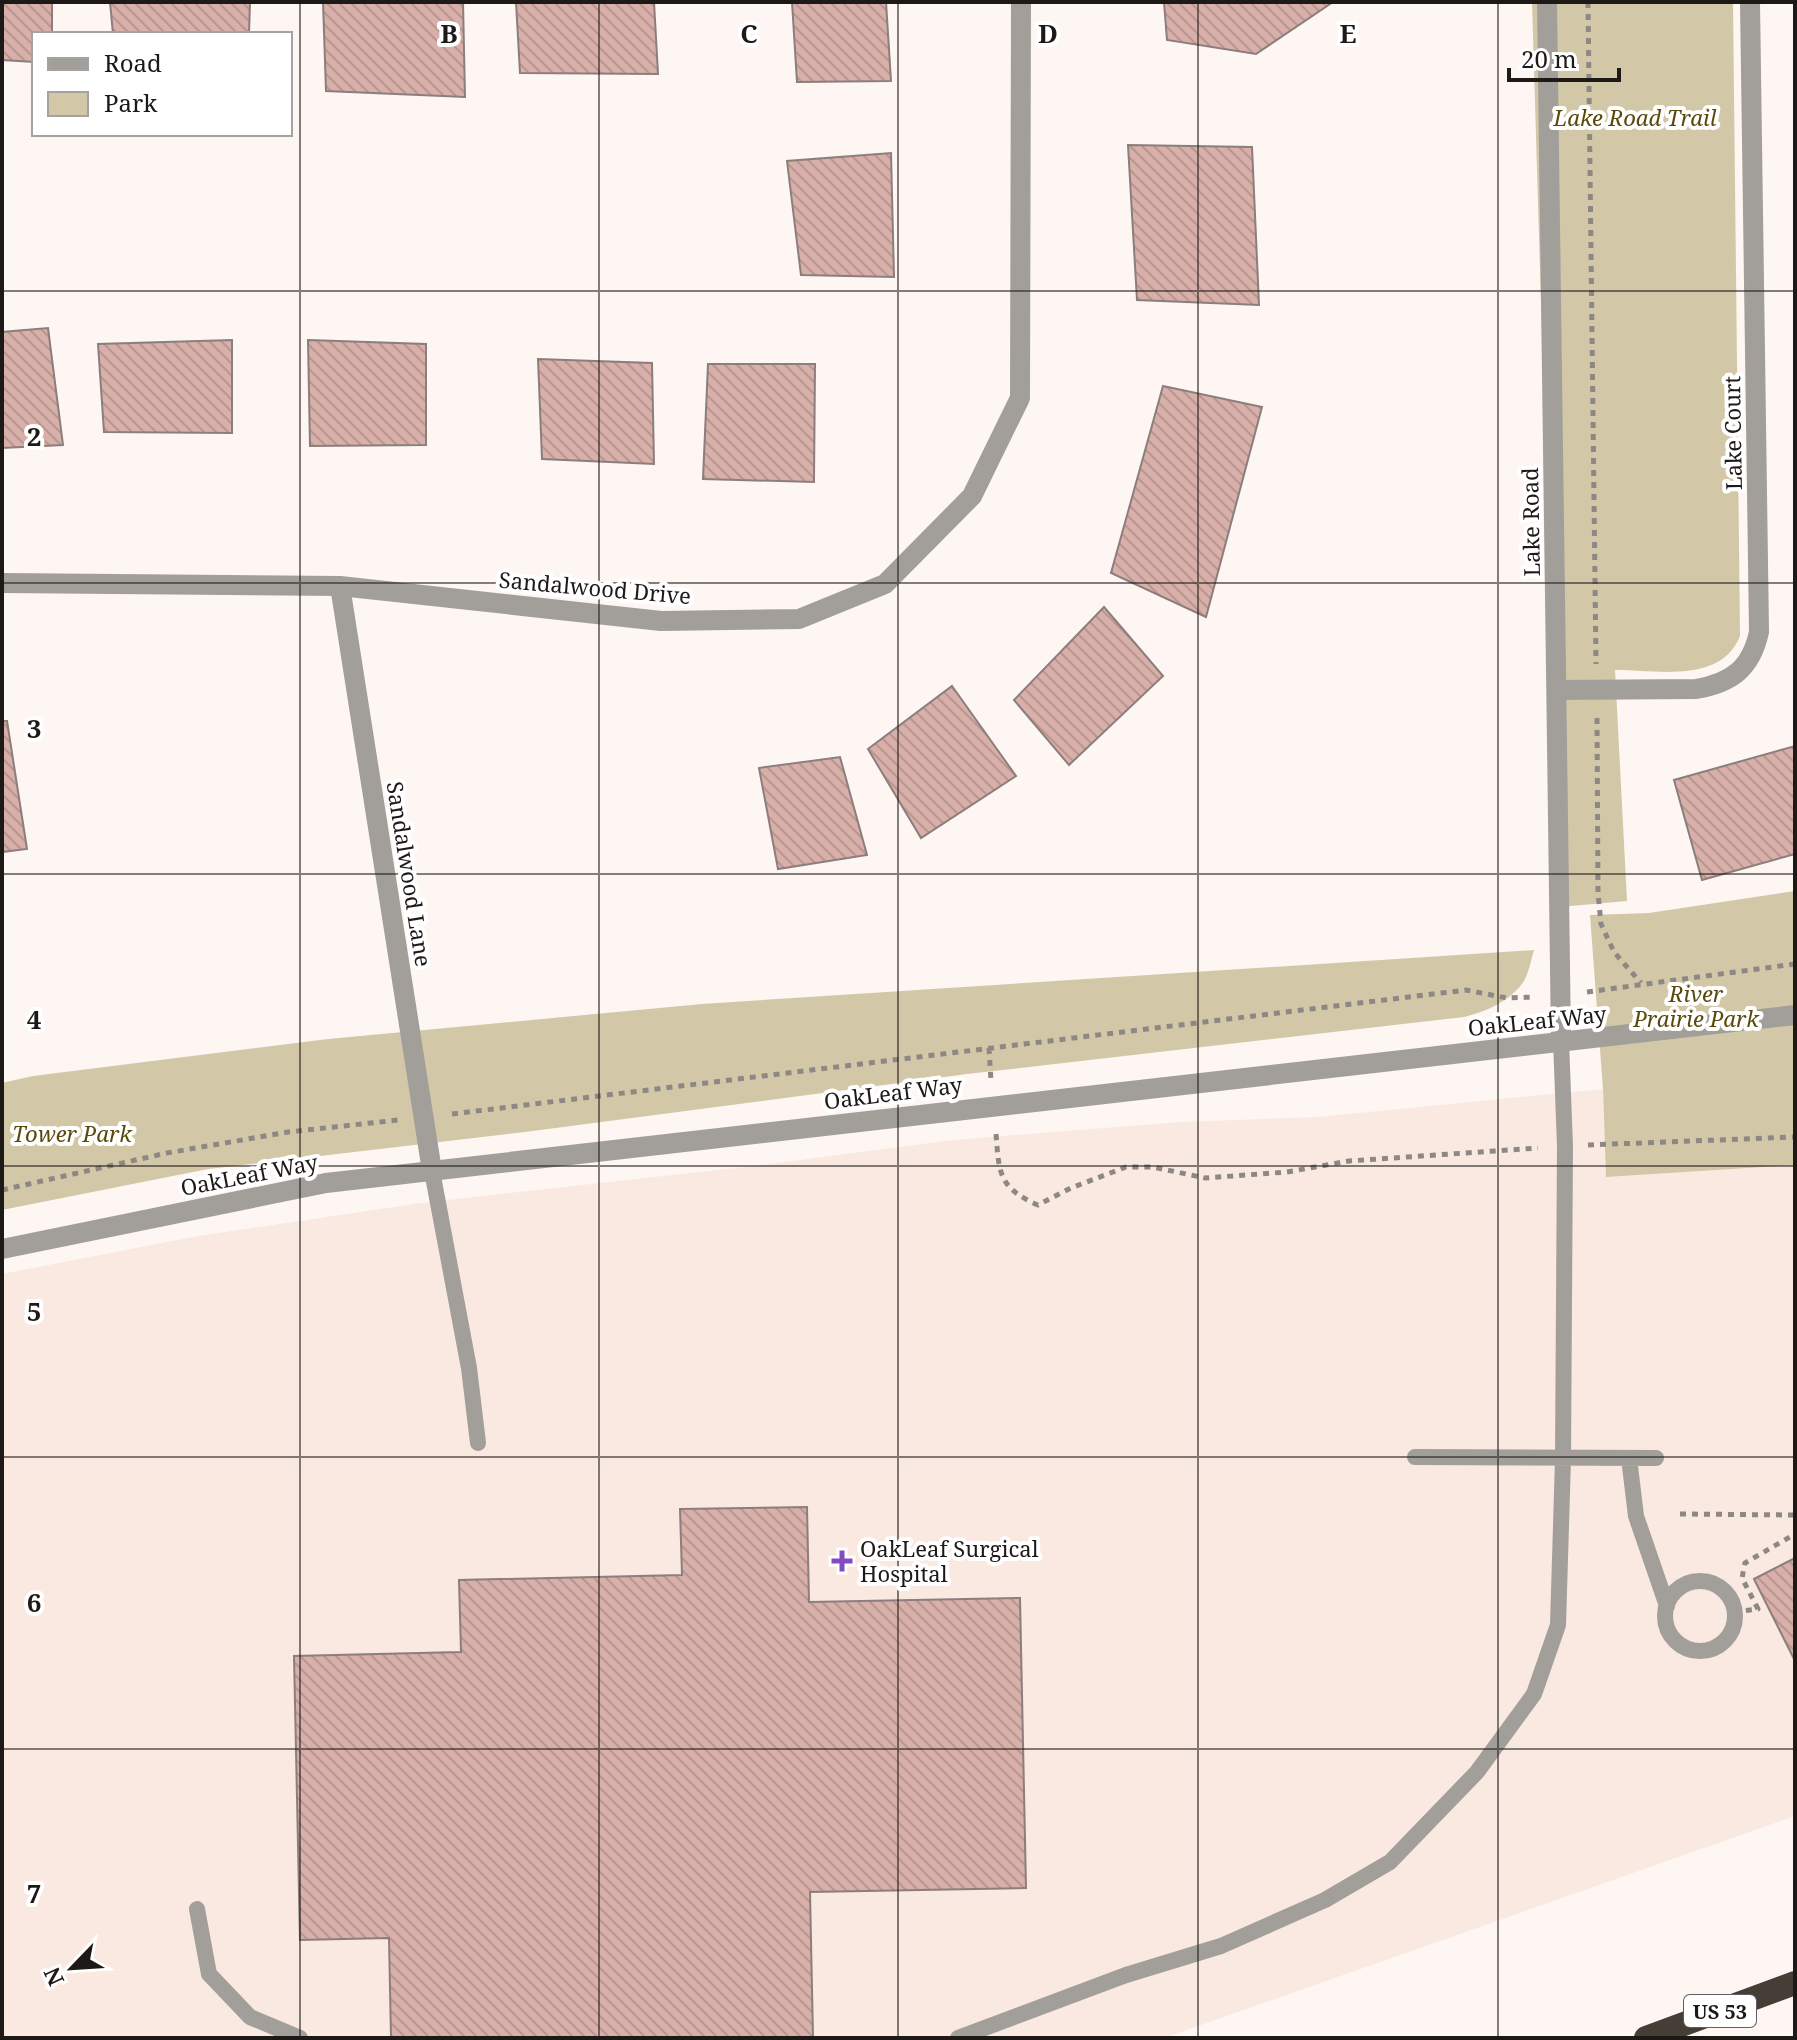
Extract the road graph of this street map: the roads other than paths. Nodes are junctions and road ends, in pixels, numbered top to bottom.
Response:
1 (1021, 2) edge
2 (1547, 2) edge
3 (1750, 2) edge
4 (2, 583) edge
5 (340, 586) junction
6 (1557, 690) junction
7 (1795, 1015) edge
8 (1561, 1041) junction
9 (432, 1171) junction
10 (2, 1249) edge
11 (478, 1443) dead end
12 (1415, 1457) dead end
13 (1629, 1458) junction
14 (1656, 1458) dead end
15 (1563, 1459) junction
16 (1667, 1606) junction
17 (197, 1909) dead end
18 (1795, 1983) edge
19 (300, 2038) edge
20 (958, 2038) edge
21 (1646, 2038) edge

1 - 5 street, Sandalwood Drive
2 - 6 street, Lake Road
3 - 6 street, Lake Court
4 - 5 street, Sandalwood Drive
5 - 9 street, Sandalwood Lane
6 - 8 street, Lake Road
7 - 8 street, OakLeaf Way
8 - 9 street, OakLeaf Way
8 - 15 lane
9 - 10 street, OakLeaf Way
9 - 11 lane
12 - 15 lane
13 - 14 lane
13 - 15 lane
13 - 16 lane
15 - 20 lane
16 - 16 lane
17 - 19 lane
18 - 21 highway, US 53

